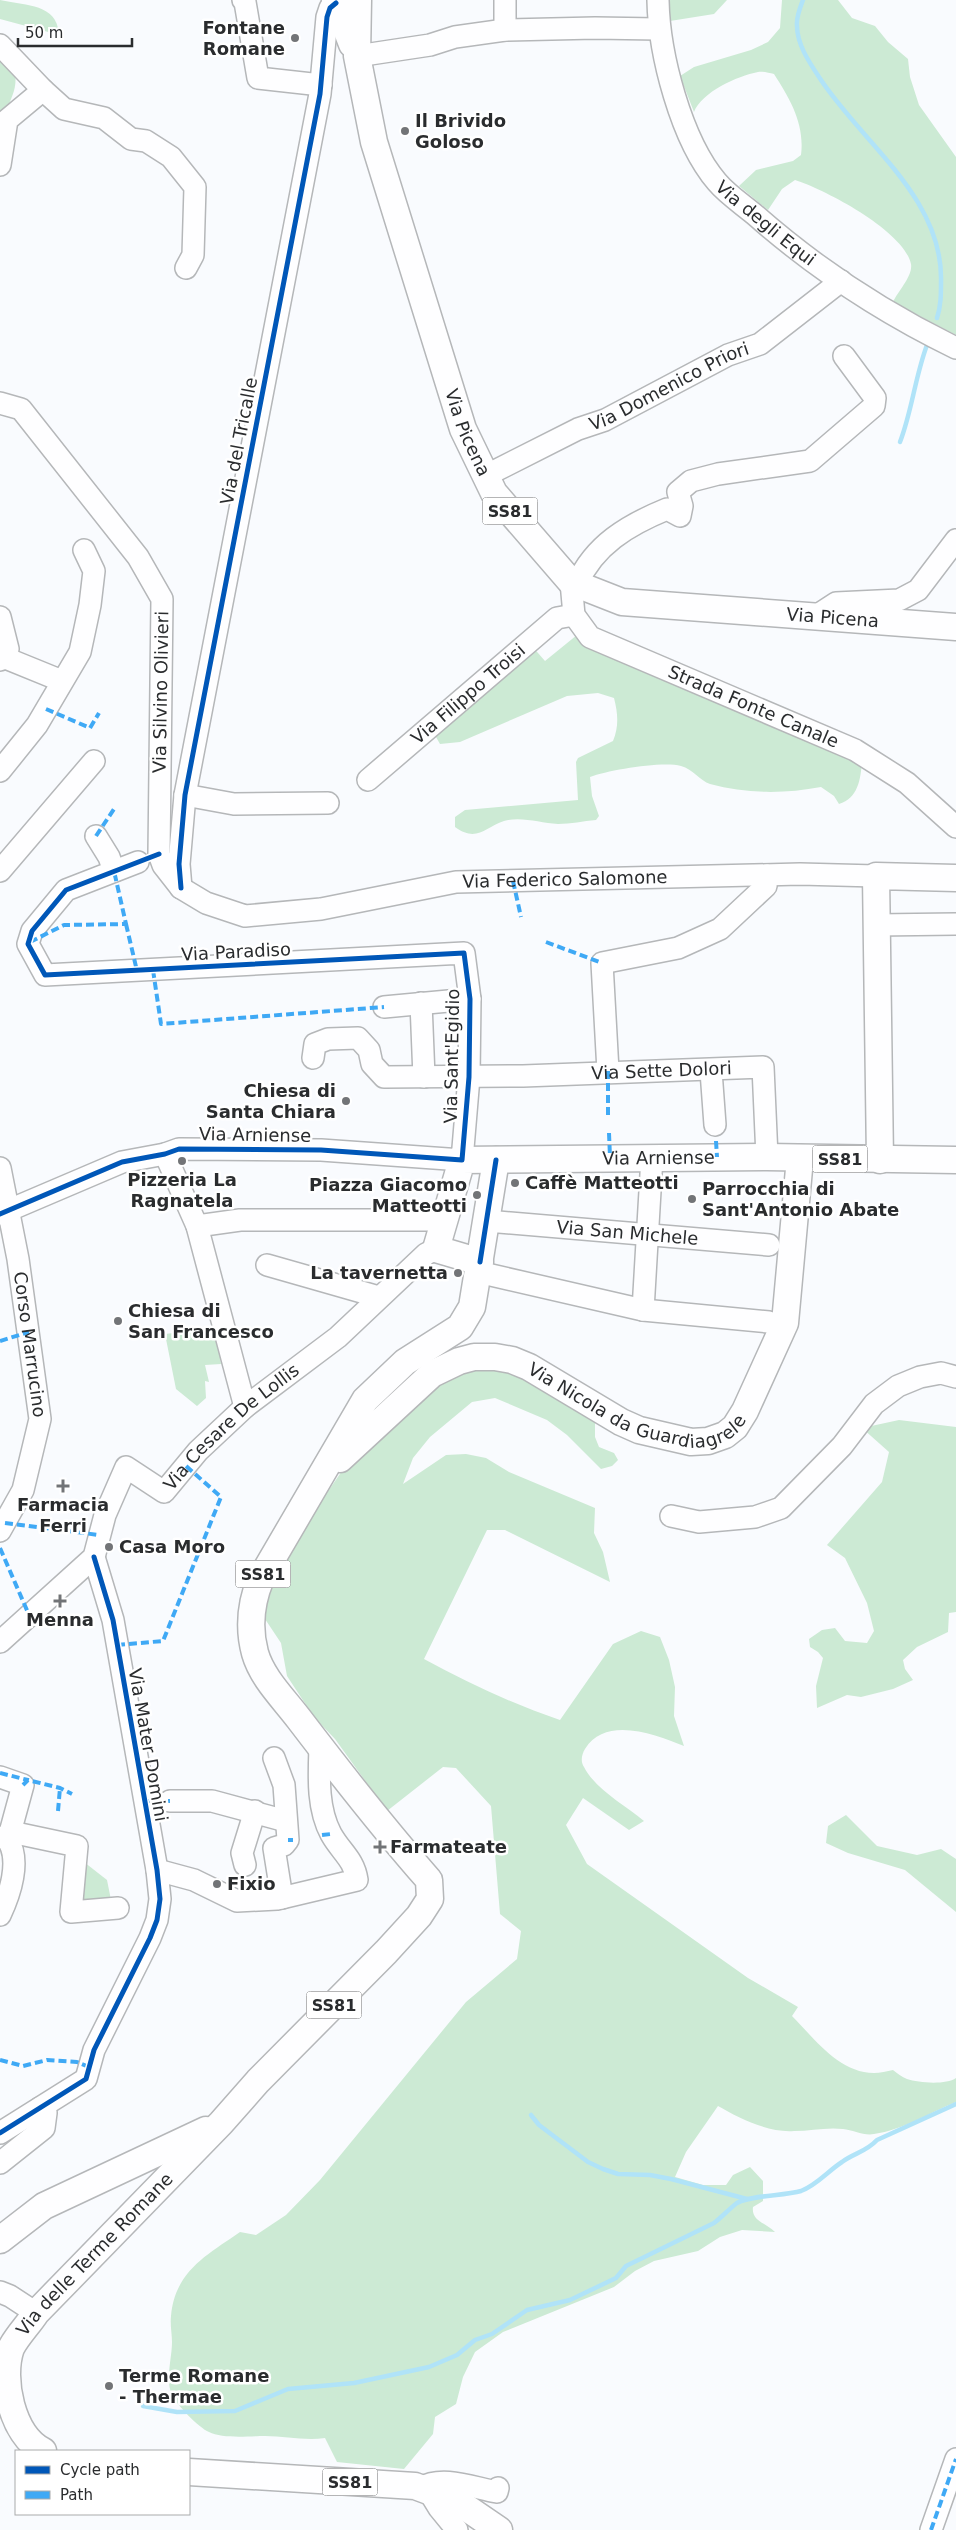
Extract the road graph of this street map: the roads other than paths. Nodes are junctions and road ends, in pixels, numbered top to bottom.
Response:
1 (243, 0) edge
2 (505, 0) edge
3 (658, 0) edge
4 (347, 1) edge
5 (658, 29) junction
6 (506, 30) junction
7 (0, 45) edge
8 (357, 56) junction
9 (320, 85) junction
10 (43, 90) junction
11 (0, 165) edge
12 (186, 268) dead end
13 (841, 281) junction
14 (956, 348) edge
15 (844, 356) dead end
16 (0, 403) edge
17 (485, 476) junction
18 (956, 540) edge
19 (84, 550) dead end
20 (574, 583) junction
21 (574, 615) junction
22 (0, 616) edge
23 (816, 616) junction
24 (956, 627) edge
25 (4, 655) edge
26 (62, 681) junction
27 (94, 761) dead end
28 (0, 771) edge
29 (368, 780) dead end
30 (185, 795) junction
31 (328, 803) dead end
32 (956, 827) edge
33 (96, 836) dead end
34 (146, 859) junction
35 (0, 871) edge
36 (114, 871) junction
37 (767, 875) junction
38 (876, 876) junction
39 (956, 878) edge
40 (181, 888) junction
41 (956, 924) edge
42 (876, 925) junction
43 (464, 953) joint
44 (470, 999) junction
45 (421, 1003) junction
46 (384, 1007) dead end
47 (313, 1058) dead end
48 (608, 1071) junction
49 (711, 1071) junction
50 (424, 1077) junction
51 (469, 1077) junction
52 (715, 1125) dead end
53 (165, 1154) junction
54 (652, 1157) junction
55 (767, 1157) junction
56 (800, 1158) junction
57 (462, 1160) junction
58 (496, 1160) junction
59 (880, 1160) junction
60 (956, 1160) edge
61 (0, 1168) edge
62 (4, 1213) edge
63 (444, 1220) junction
64 (487, 1221) junction
65 (196, 1226) junction
66 (650, 1235) junction
67 (769, 1245) dead end
68 (436, 1249) junction
69 (268, 1265) dead end
70 (479, 1267) junction
71 (379, 1297) junction
72 (644, 1310) junction
73 (769, 1322) dead end
74 (956, 1377) edge
75 (245, 1407) junction
76 (312, 1489) junction
77 (672, 1516) dead end
78 (0, 1530) edge
79 (94, 1557) junction
80 (0, 1642) edge
81 (320, 1747) junction
82 (274, 1758) dead end
83 (0, 1777) edge
84 (170, 1801) dead end
85 (255, 1811) junction
86 (286, 1821) junction
87 (6, 1836) edge
88 (244, 1865) dead end
89 (156, 1870) junction
90 (282, 1898) junction
91 (118, 1908) dead end
92 (0, 1914) edge
93 (40, 2108) junction
94 (220, 2123) junction
95 (0, 2134) edge
96 (0, 2163) edge
97 (0, 2240) edge
98 (0, 2292) edge
99 (36, 2313) junction
100 (41, 2450) edge
101 (956, 2459) edge
102 (190, 2472) edge
103 (431, 2483) junction
104 (457, 2530) edge
105 (499, 2530) edge
106 (931, 2530) edge

1 - 9 street
2 - 6 street
3 - 5 street, Via degli Equi
4 - 8 main road, Via Picena / SS81
4 - 9 street, Via del Tricalle
5 - 6 street
5 - 13 street, Via degli Equi
6 - 8 street
7 - 10 street
8 - 17 main road, Via Picena / SS81
9 - 30 street, Via del Tricalle
10 - 11 street
10 - 12 street
13 - 14 street, Via degli Equi
13 - 17 street, Via Domenico Priori
15 - 20 street
16 - 34 street, Via Silvino Olivieri
17 - 20 main road, Via Picena / SS81
18 - 23 street
19 - 26 street
20 - 21 street
20 - 23 main road, Via Picena / SS81
21 - 29 street, Via Filippo Troisi
21 - 32 street, Strada Fonte Canale
22 - 25 street
23 - 24 main road, Via Picena / SS81
25 - 26 street
26 - 28 street
27 - 35 street
30 - 31 street
30 - 40 street, Via del Tricalle
33 - 36 street
34 - 36 street
34 - 40 street
36 - 43 street, Via Paradiso
37 - 38 street, Via Federico Salomone
37 - 40 street, Via Federico Salomone
37 - 48 street
38 - 39 main road, Via Federico Salomone
38 - 42 main road
41 - 42 street
42 - 59 main road
43 - 44 street, Via Sant'Egidio
44 - 45 street
44 - 51 street, Via Sant'Egidio
45 - 46 street
45 - 50 street
47 - 50 street, Via Sette Dolori
48 - 49 street, Via Sette Dolori
48 - 51 street, Via Sette Dolori
49 - 52 street
49 - 55 street, Via Sette Dolori
50 - 51 street, Via Sette Dolori
51 - 57 street, Via Sant'Egidio
53 - 57 street, Via Arniense
53 - 62 street, Via Arniense
53 - 65 street
54 - 55 main road, Via Arniense
54 - 58 main road, Via Arniense
54 - 66 street
55 - 56 main road, Via Arniense
56 - 59 main road, Via Arniense / SS81
56 - 76 main road, Via Nicola da Guardiagrele
57 - 58 main road, Via Arniense
57 - 63 main road
58 - 64 main road
59 - 60 main road, SS81
61 - 62 street, Corso Marrucino
62 - 78 street, Corso Marrucino
63 - 65 street
63 - 68 main road
64 - 66 street, Via San Michele
64 - 70 main road
65 - 75 street
66 - 67 street, Via San Michele
66 - 72 street
68 - 70 main road
68 - 71 street, Via Cesare De Lollis
69 - 71 street
70 - 72 street
70 - 76 main road
71 - 75 street, Via Cesare De Lollis
72 - 73 street
74 - 77 street
75 - 79 street, Via Cesare De Lollis
76 - 81 main road, SS81
79 - 80 street
79 - 89 street, Via Mater Domini
81 - 90 street
81 - 94 main road, SS81
82 - 86 street
83 - 87 street
84 - 85 street
85 - 86 street
85 - 88 street
86 - 90 street
87 - 91 street
87 - 92 street
89 - 90 street
89 - 93 street, Via Mater Domini
93 - 95 street, Via Mater Domini
93 - 96 street
94 - 97 main road
94 - 99 main road, Via delle Terme Romane / SS81
98 - 99 street
99 - 100 main road, Via delle Terme Romane / SS81
101 - 106 street
102 - 103 main road, SS81
103 - 104 street
103 - 105 main road, SS81

